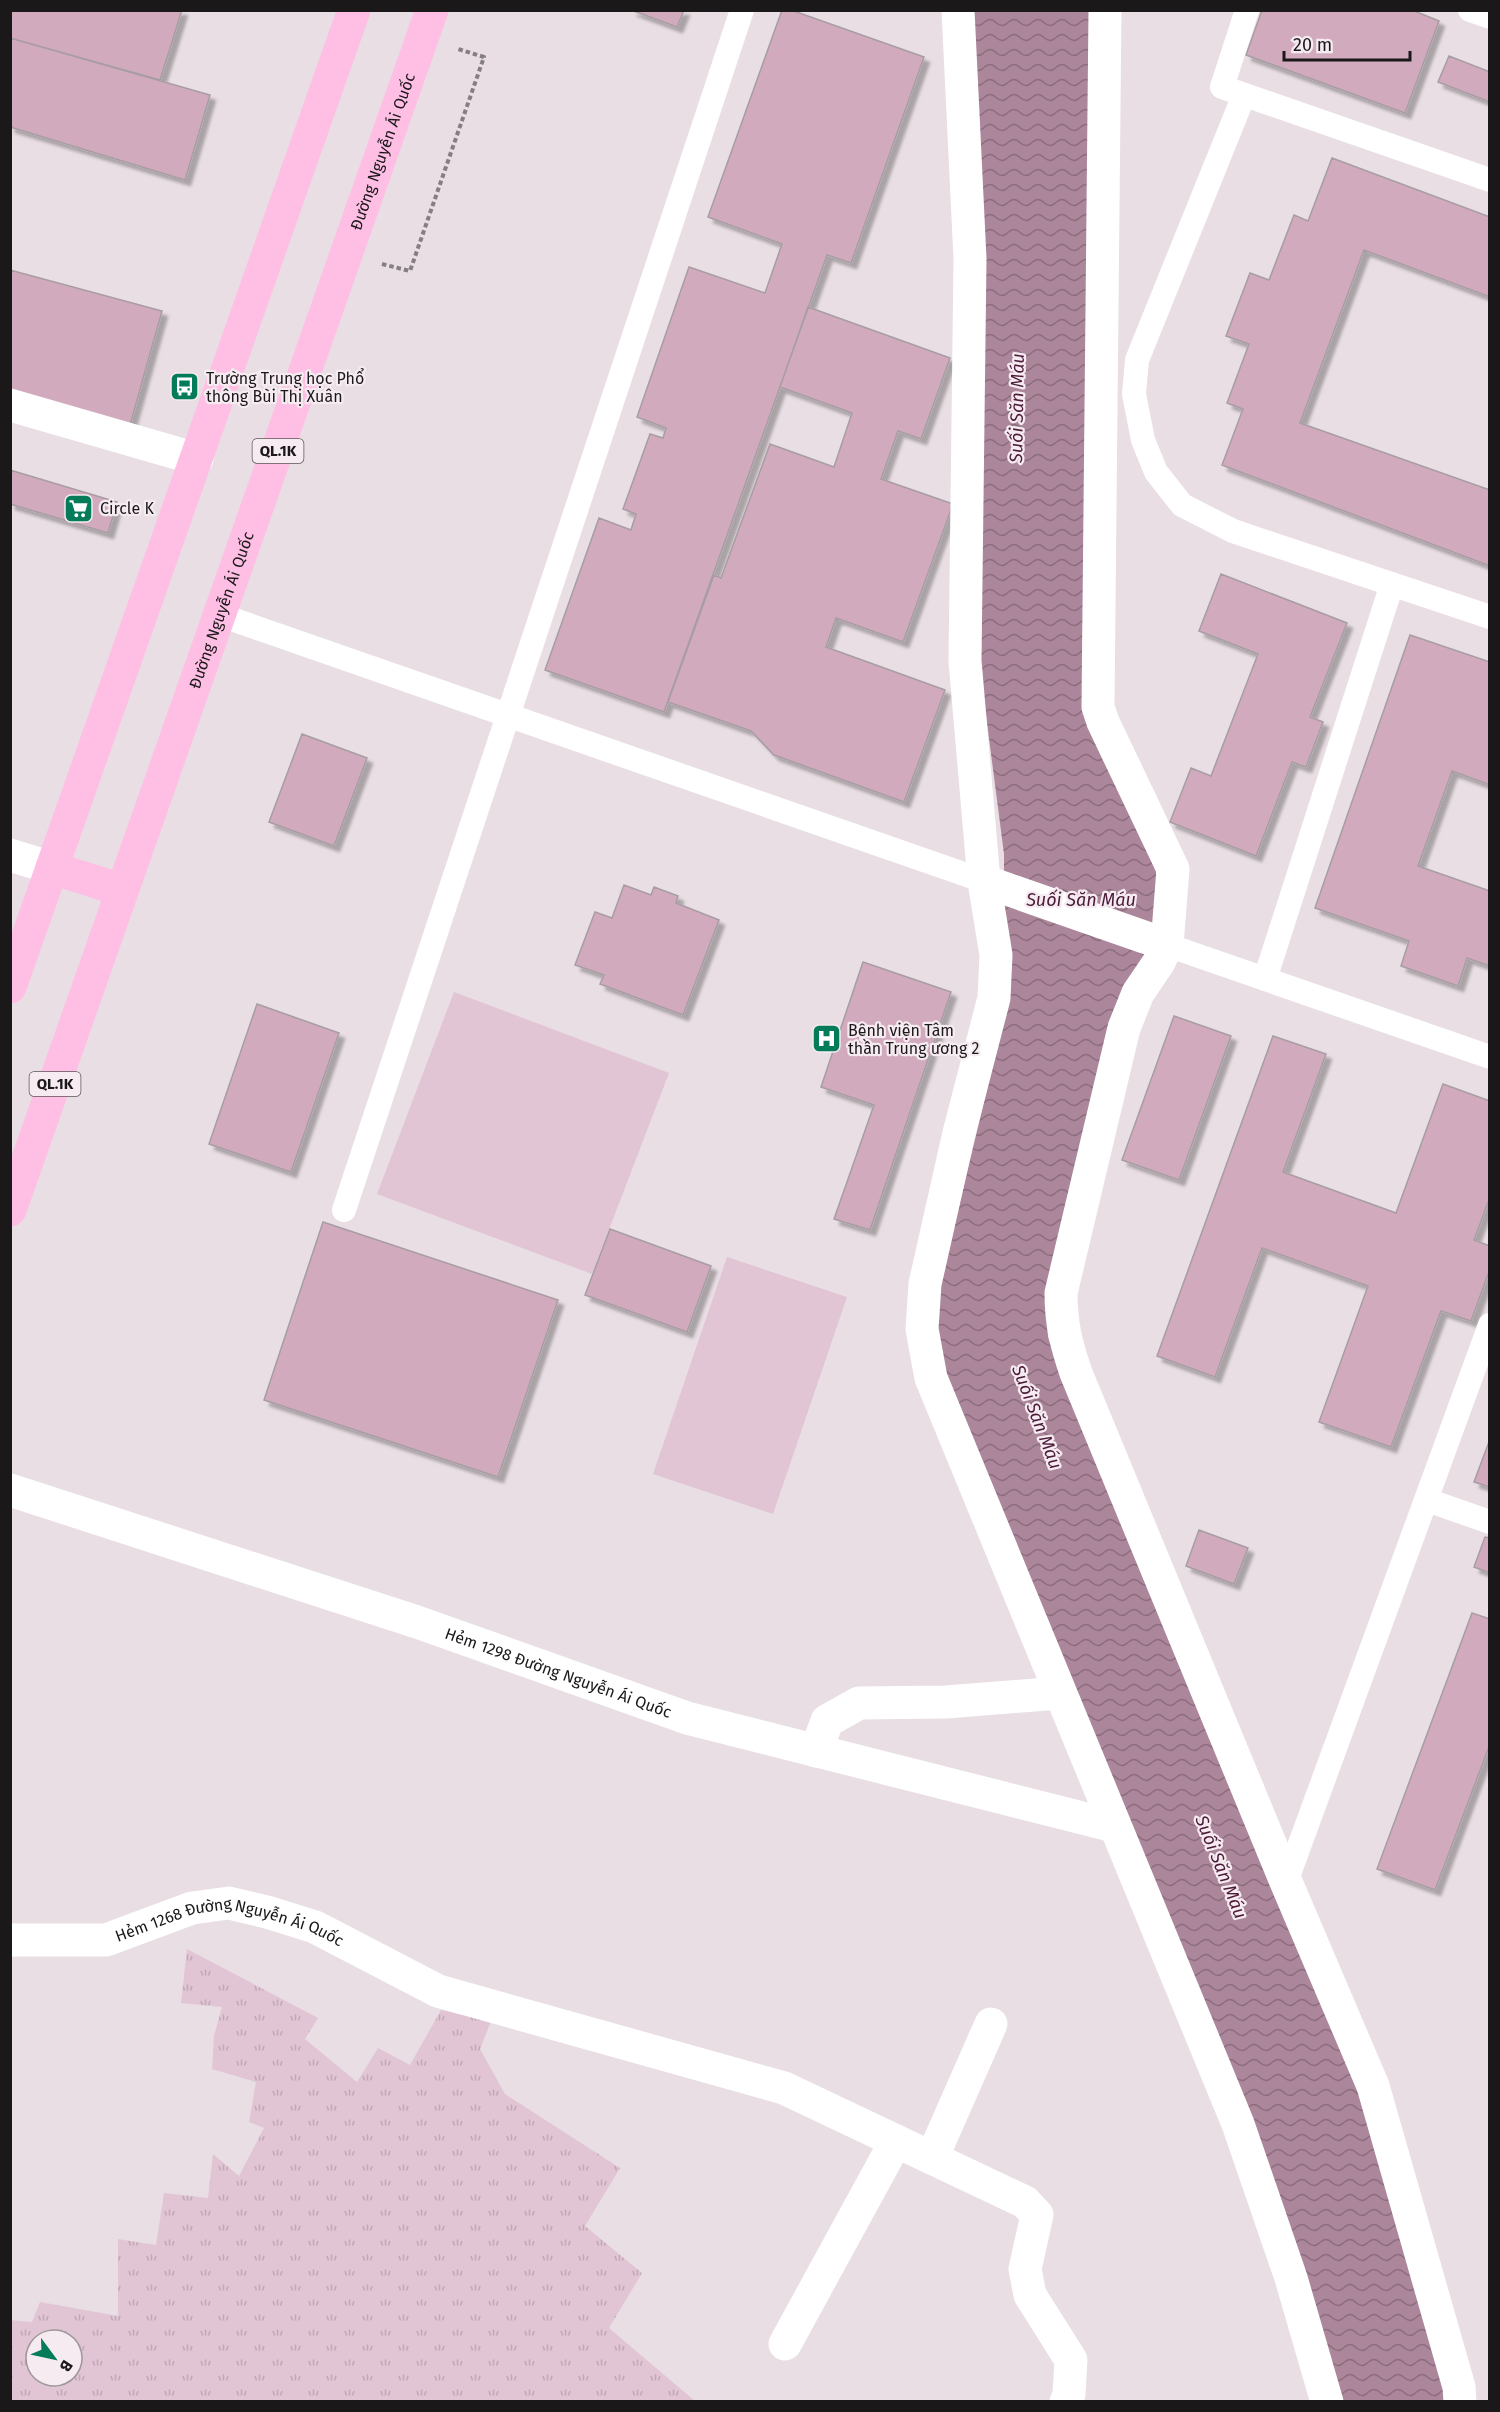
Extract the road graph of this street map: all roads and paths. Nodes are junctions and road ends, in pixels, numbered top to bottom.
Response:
1 (354, 10) edge
2 (432, 10) edge
3 (742, 10) edge
4 (957, 10) edge
5 (1105, 10) edge
6 (1247, 10) edge
7 (1470, 10) edge
8 (1490, 17) edge
9 (484, 57) dead end
10 (1244, 95) junction
11 (1490, 180) edge
12 (411, 271) dead end
13 (10, 405) edge
14 (197, 459) junction
15 (1392, 584) junction
16 (220, 615) junction
17 (1490, 617) edge
18 (508, 715) junction
19 (10, 855) edge
20 (52, 868) junction
21 (984, 881) junction
22 (122, 890) junction
23 (1167, 945) junction
24 (1266, 979) junction
25 (10, 987) edge
26 (1490, 1057) edge
27 (10, 1210) edge
28 (344, 1210) dead end
29 (1490, 1325) edge
30 (10, 1490) edge
31 (1427, 1500) junction
32 (1490, 1522) edge
33 (1060, 1693) junction
34 (816, 1751) junction
35 (1114, 1826) junction
36 (1286, 1882) junction
37 (10, 1940) edge
38 (991, 2024) dead end
39 (896, 2141) junction
40 (932, 2158) junction
41 (785, 2344) dead end
42 (1066, 2402) edge
43 (1327, 2402) edge
44 (1460, 2402) edge

1 - 14 main road
2 - 16 main road, Đường Nguyễn Ái Quốc / QL.1K
3 - 18 lane
4 - 21 street
5 - 23 street
6 - 10 lane
7 - 8 lane
9 - 12 path
10 - 11 lane
10 - 15 lane
13 - 14 street
14 - 20 main road
15 - 17 lane
15 - 24 lane
16 - 18 lane
16 - 22 main road, Đường Nguyễn Ái Quốc / QL.1K
18 - 21 lane
18 - 28 lane
19 - 20 street
20 - 22 main road
20 - 25 main road
21 - 23 street
21 - 33 street
22 - 27 main road, Đường Nguyễn Ái Quốc / QL.1K
23 - 24 lane
23 - 36 street
24 - 26 lane
29 - 31 lane
30 - 34 street, Hẻm 1298 Đường Nguyễn Ái Quốc
31 - 32 lane
31 - 36 lane
33 - 34 street
33 - 35 street
34 - 35 street, Hẻm 1298 Đường Nguyễn Ái Quốc
35 - 43 street
36 - 44 street
37 - 39 street, Hẻm 1268 Đường Nguyễn Ái Quốc
38 - 40 street
39 - 40 street, Hẻm 1268 Đường Nguyễn Ái Quốc
39 - 41 street
40 - 42 street, Hẻm 1268 Đường Nguyễn Ái Quốc

